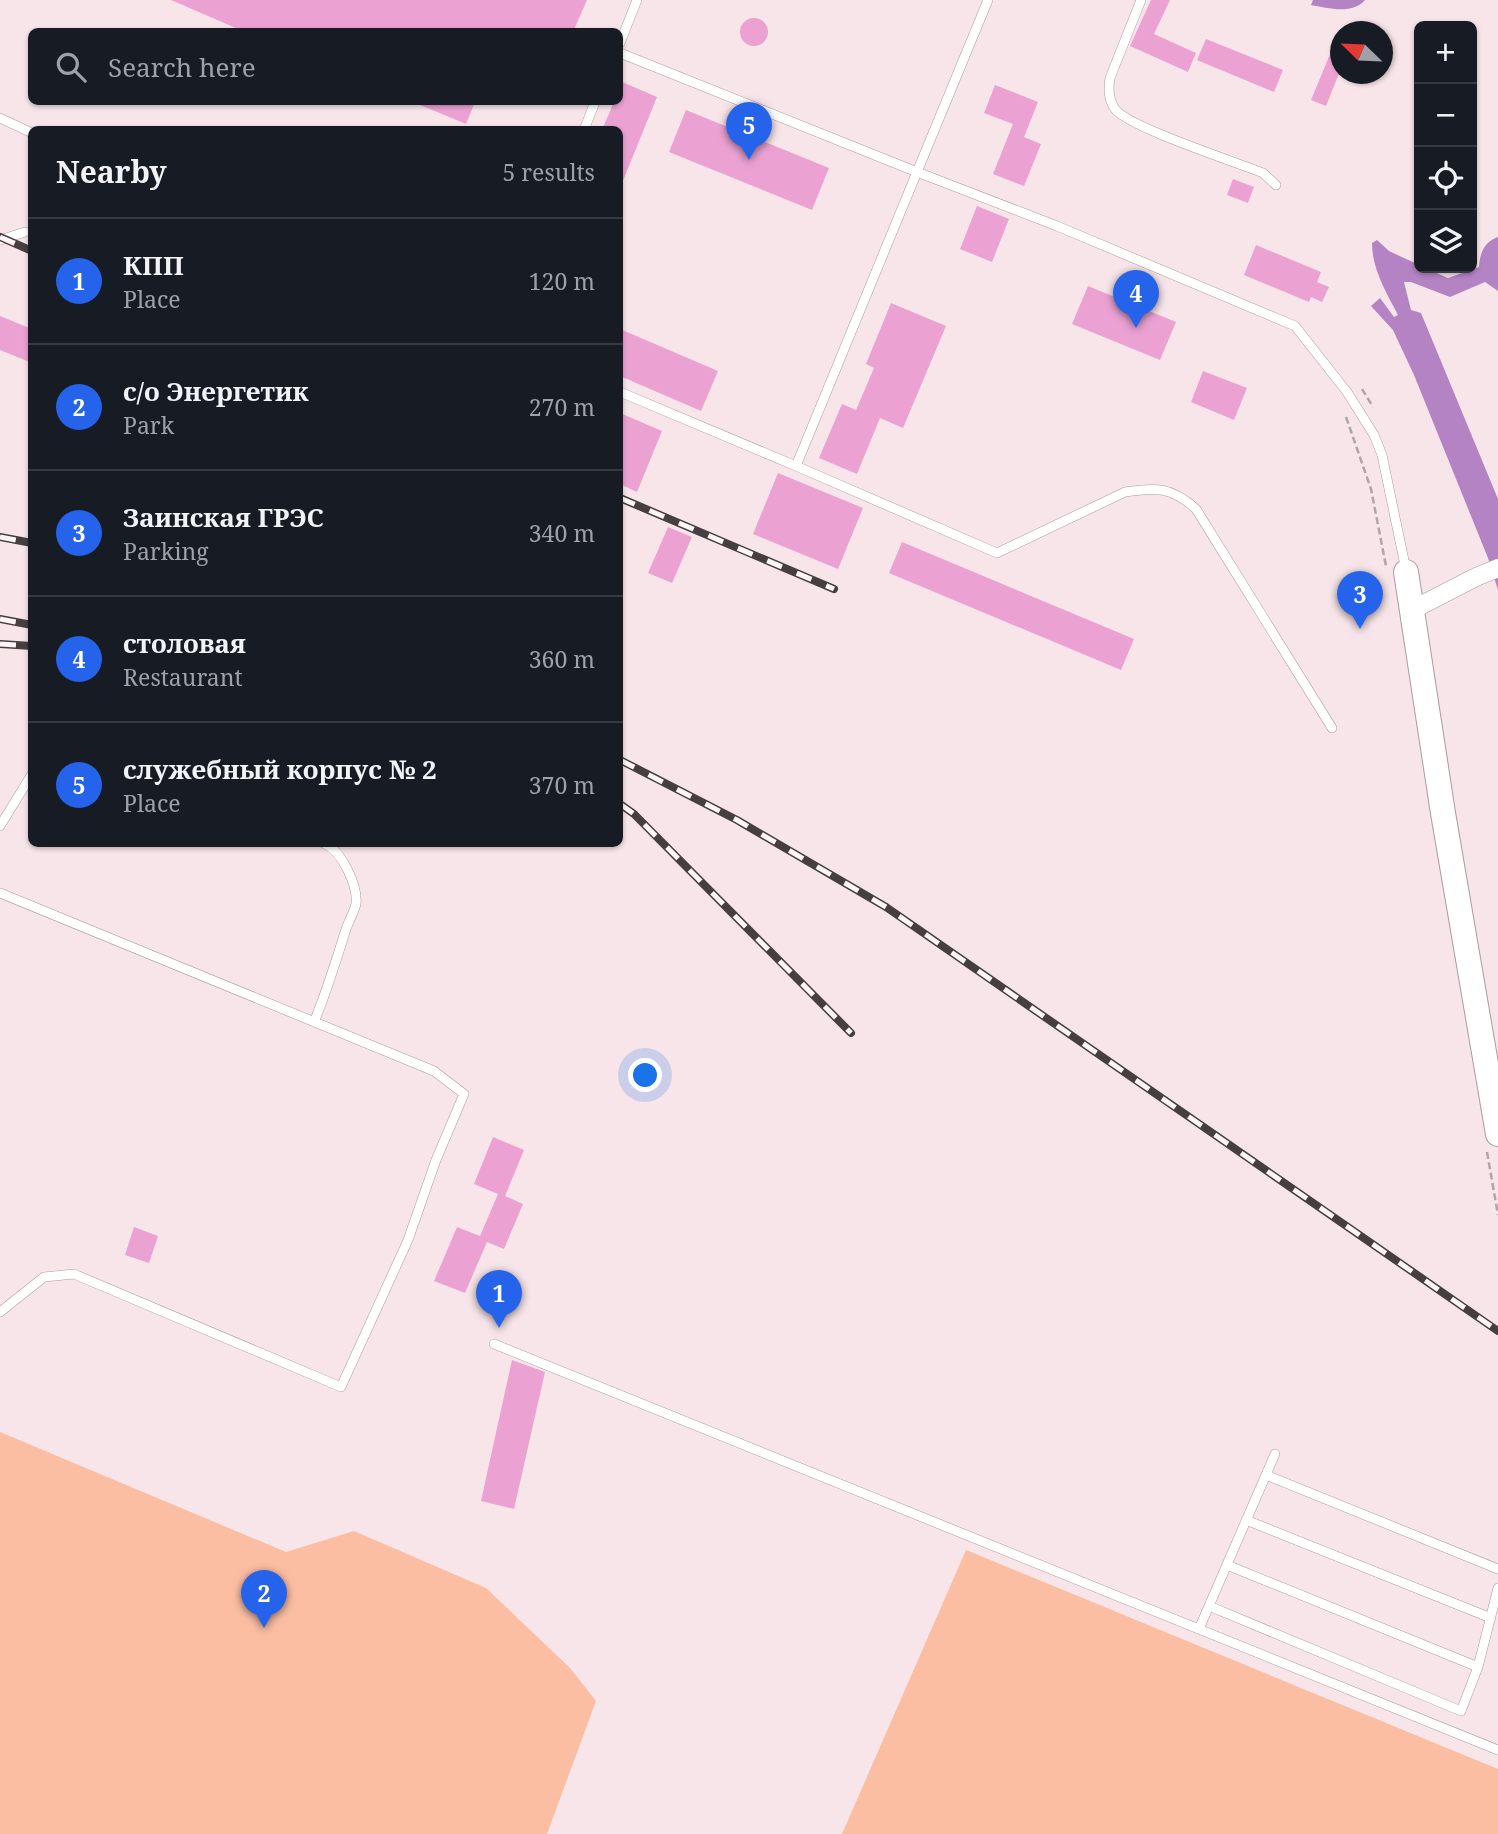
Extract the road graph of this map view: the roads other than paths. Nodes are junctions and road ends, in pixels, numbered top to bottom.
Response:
1 (637, 0) edge
2 (988, 0) edge
3 (1141, 0) edge
4 (623, 35) edge
5 (623, 54) edge
6 (594, 105) edge
7 (0, 118) edge
8 (586, 126) edge
9 (28, 131) edge
10 (917, 172) junction
11 (1276, 184) dead end
12 (25, 232) dead end
13 (0, 240) edge
14 (623, 393) edge
15 (796, 466) junction
16 (1498, 568) edge
17 (1406, 572) joint
18 (1412, 610) junction
19 (1332, 728) dead end
20 (28, 778) edge
21 (0, 826) edge
22 (332, 847) edge
23 (0, 894) edge
24 (314, 1022) junction
25 (1498, 1135) edge
26 (0, 1312) edge
27 (494, 1344) dead end
28 (1275, 1454) dead end
29 (1266, 1475) junction
30 (1247, 1520) junction
31 (1227, 1565) junction
32 (1498, 1569) edge
33 (1498, 1588) edge
34 (1209, 1606) junction
35 (1491, 1618) junction
36 (1199, 1629) junction
37 (1478, 1667) junction
38 (1498, 1750) edge

1 - 4 lane
2 - 10 lane
3 - 11 lane
5 - 10 lane
6 - 8 lane
7 - 9 lane
10 - 15 lane
10 - 17 lane
12 - 13 lane
14 - 15 lane
15 - 19 lane
16 - 18 street
17 - 18 street
18 - 25 street
20 - 21 lane
22 - 24 lane
23 - 24 lane
24 - 26 lane
27 - 36 lane
28 - 29 lane
29 - 30 lane
29 - 32 lane
30 - 31 lane
30 - 35 lane
31 - 34 lane
31 - 37 lane
33 - 35 lane
34 - 36 lane
34 - 37 lane
35 - 37 lane
36 - 38 lane

